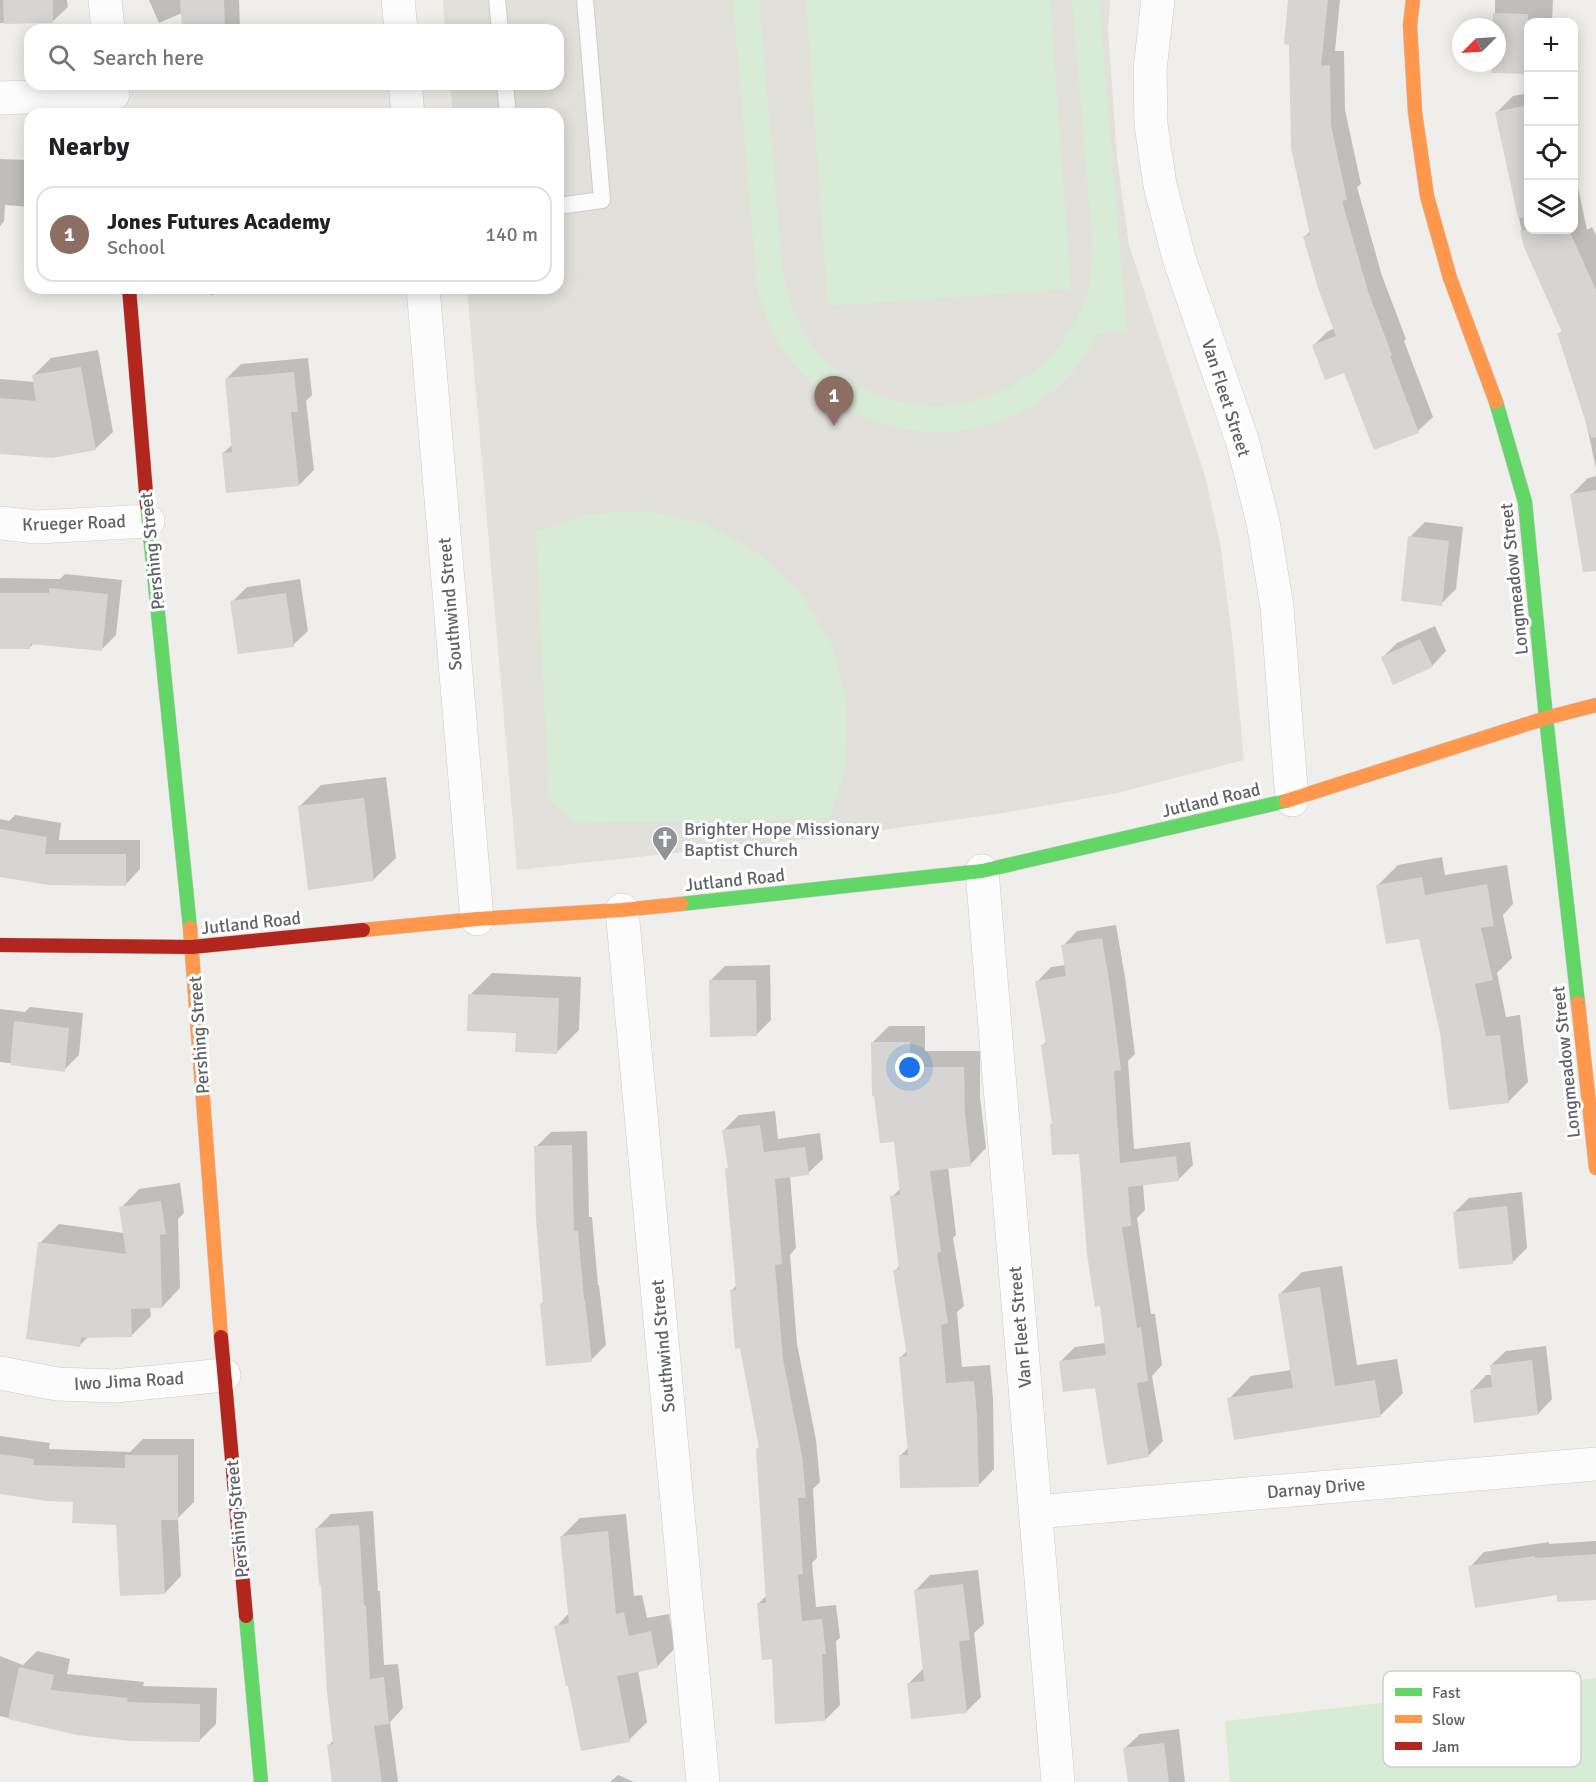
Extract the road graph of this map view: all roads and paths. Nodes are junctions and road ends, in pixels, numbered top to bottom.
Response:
1 (105, 0) edge
2 (398, 0) edge
3 (497, 0) edge
4 (585, 0) edge
5 (1158, 0) edge
6 (1413, 0) edge
7 (107, 24) edge
8 (400, 24) edge
9 (499, 24) edge
10 (406, 90) edge
11 (506, 90) edge
12 (114, 97) edge
13 (0, 98) edge
14 (407, 108) edge
15 (507, 108) edge
16 (564, 205) edge
17 (129, 294) edge
18 (424, 294) edge
19 (148, 521) junction
20 (0, 523) edge
21 (1596, 705) edge
22 (1546, 718) junction
23 (1292, 800) junction
24 (982, 871) junction
25 (622, 910) junction
26 (477, 919) junction
27 (0, 945) edge
28 (192, 947) junction
29 (1596, 1168) edge
30 (0, 1372) edge
31 (224, 1375) junction
32 (1596, 1464) edge
33 (1036, 1512) junction
34 (261, 1782) edge
35 (703, 1782) edge
36 (1058, 1782) edge

1 - 7 street
2 - 8 street
3 - 9 lane
4 - 16 lane
5 - 23 street, Van Fleet Street
6 - 22 street, Longmeadow Street
10 - 14 street
11 - 15 lane
12 - 13 street
17 - 19 street, Pershing Street
18 - 26 street, Southwind Street
19 - 20 street, Krueger Road
19 - 28 street, Pershing Street
21 - 22 street, Jutland Road
22 - 23 street, Jutland Road
22 - 29 street, Longmeadow Street
23 - 24 street, Jutland Road
24 - 25 street, Jutland Road
24 - 33 street, Van Fleet Street
25 - 26 street, Jutland Road
25 - 35 street, Southwind Street
26 - 28 street, Jutland Road
27 - 28 street, Jutland Road
28 - 31 street, Pershing Street
30 - 31 street, Iwo Jima Road
31 - 34 street, Pershing Street
32 - 33 street, Darnay Drive
33 - 36 street, Van Fleet Street

